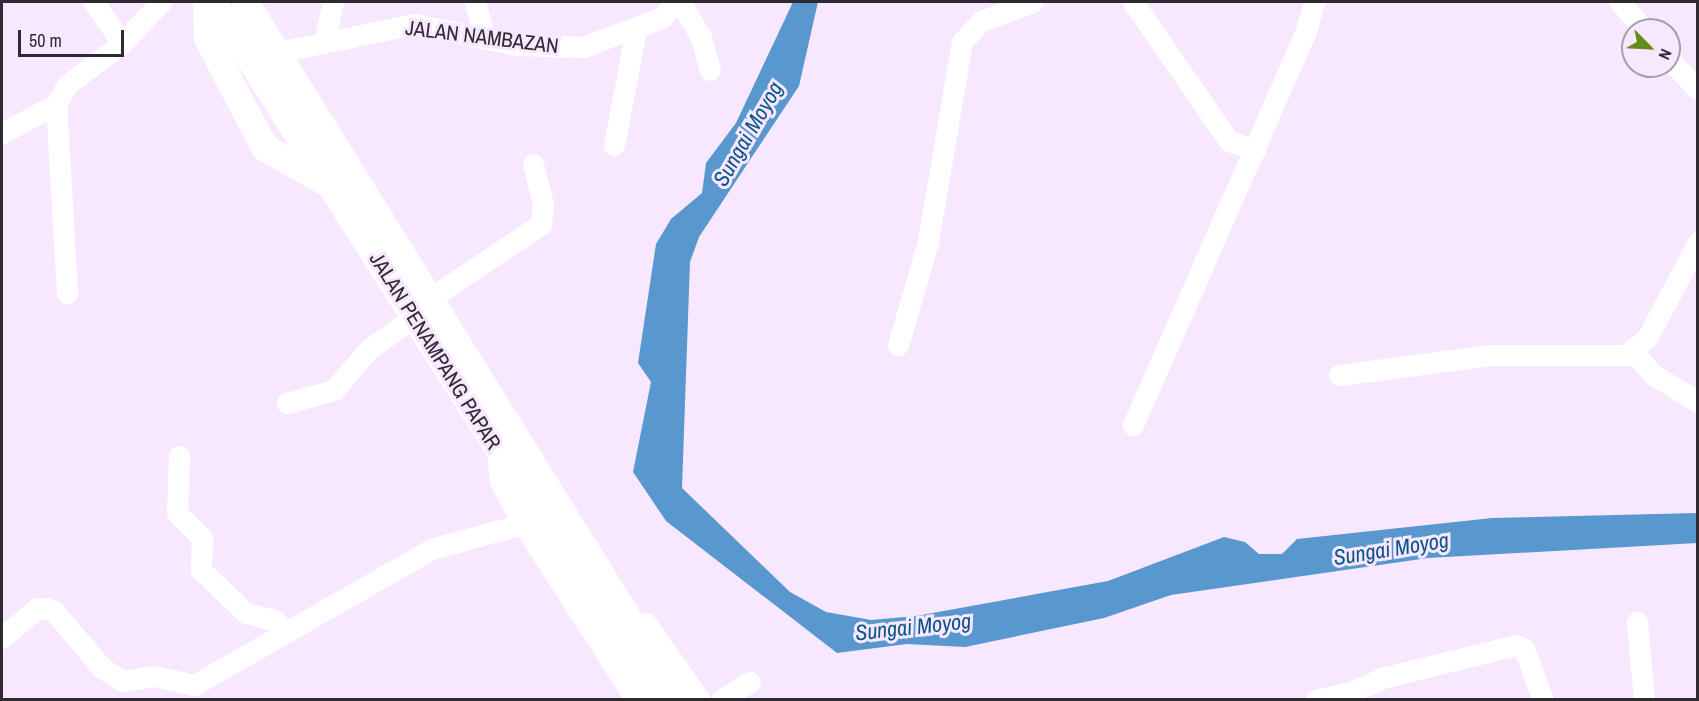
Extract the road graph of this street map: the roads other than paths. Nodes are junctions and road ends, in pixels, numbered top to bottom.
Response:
1 (94, 2) edge
2 (161, 2) edge
3 (206, 2) edge
4 (213, 2) edge
5 (245, 2) edge
6 (333, 2) edge
7 (475, 2) edge
8 (674, 2) edge
9 (680, 2) edge
10 (1034, 2) edge
11 (1133, 2) edge
12 (1314, 2) edge
13 (1620, 2) edge
14 (1006, 6) edge
15 (1634, 18) edge
16 (636, 30) junction
17 (484, 36) junction
18 (325, 39) junction
19 (122, 43) junction
20 (279, 52) junction
21 (710, 70) dead end
22 (1681, 72) edge
23 (294, 78) junction
24 (1698, 90) edge
25 (56, 104) junction
26 (2, 133) edge
27 (614, 145) dead end
28 (1255, 150) junction
29 (310, 151) junction
30 (533, 164) dead end
31 (331, 185) junction
32 (1698, 242) edge
33 (414, 271) junction
34 (67, 293) dead end
35 (438, 293) junction
36 (412, 318) junction
37 (898, 345) dead end
38 (1634, 352) junction
39 (1339, 375) dead end
40 (1698, 402) edge
41 (287, 403) dead end
42 (1133, 425) dead end
43 (497, 449) junction
44 (179, 456) dead end
45 (523, 524) junction
46 (1636, 622) dead end
47 (287, 633) junction
48 (2, 638) edge
49 (750, 682) dead end
50 (187, 685) junction
51 (1352, 696) edge
52 (170, 699) edge
53 (636, 699) edge
54 (659, 699) edge
55 (686, 699) edge
56 (700, 699) edge
57 (722, 699) edge
58 (1316, 699) edge
59 (1543, 699) edge
60 (1644, 699) edge

1 - 19 street
2 - 19 street
3 - 31 main road
4 - 29 main road, JALAN PENAMPANG PAPAR
5 - 20 main road, JALAN PENAMPANG PAPAR
6 - 18 street
7 - 17 street
8 - 16 street, JALAN NAMBAZAN
9 - 21 street
10 - 14 street
11 - 28 street
12 - 28 street
13 - 15 street
14 - 37 street
16 - 17 street, JALAN NAMBAZAN
16 - 27 street
17 - 18 street, JALAN NAMBAZAN
18 - 20 street, JALAN NAMBAZAN
19 - 25 street
20 - 23 main road, JALAN PENAMPANG PAPAR
22 - 24 street
23 - 29 main road
23 - 33 main road, JALAN PENAMPANG PAPAR
25 - 26 street
25 - 34 street
28 - 42 street
29 - 31 main road, JALAN PENAMPANG PAPAR
30 - 35 street
31 - 36 main road, JALAN PENAMPANG PAPAR
32 - 38 street
33 - 35 street
33 - 55 main road, JALAN PENAMPANG PAPAR
35 - 56 street
36 - 41 street
36 - 43 main road, JALAN PENAMPANG PAPAR
38 - 39 street
38 - 40 street
43 - 45 street
43 - 54 main road, JALAN PENAMPANG PAPAR
44 - 47 street
45 - 47 street
45 - 53 street
46 - 60 street
47 - 50 street
48 - 50 street
49 - 57 street
50 - 52 street
51 - 58 street
51 - 59 street

